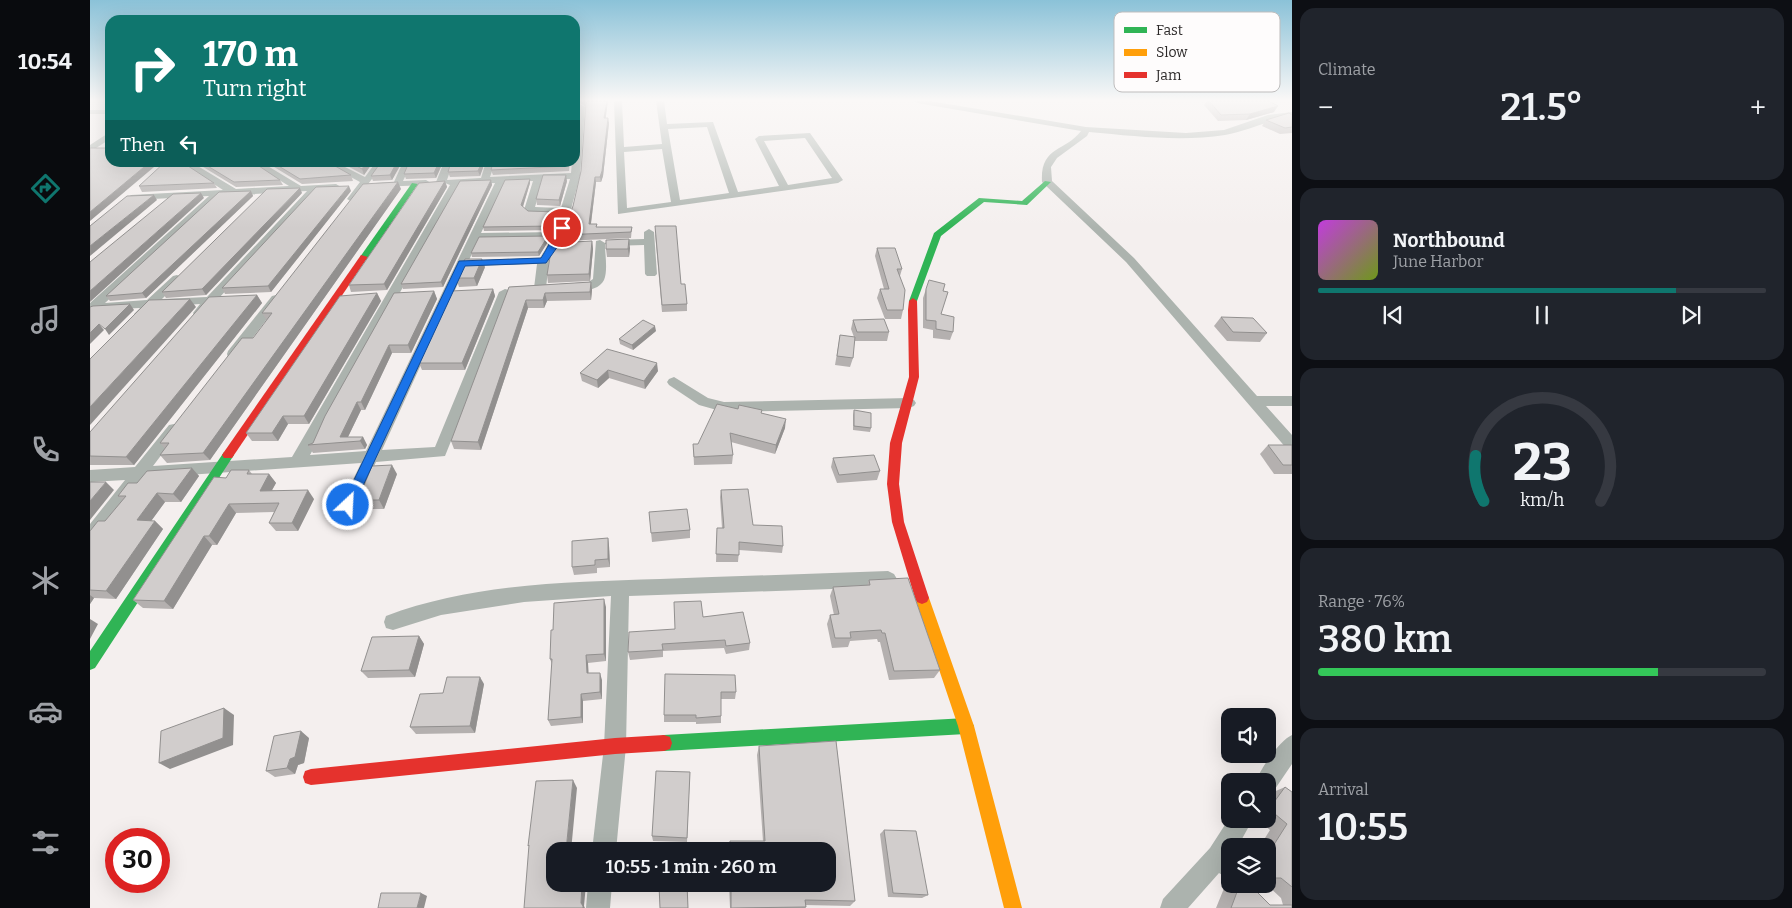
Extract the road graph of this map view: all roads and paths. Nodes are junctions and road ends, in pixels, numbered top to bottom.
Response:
1 (620, 143) edge
2 (717, 143) edge
3 (761, 143) edge
4 (813, 143) edge
5 (1071, 143) edge
6 (664, 146) joint
7 (620, 150) junction
8 (192, 167) edge
9 (263, 167) edge
10 (333, 167) edge
11 (375, 167) edge
12 (406, 167) edge
13 (446, 167) edge
14 (489, 167) edge
15 (576, 167) edge
16 (534, 175) junction
17 (575, 176) junction
18 (502, 178) junction
19 (485, 179) junction
20 (457, 181) junction
21 (441, 182) junction
22 (1047, 182) junction
23 (397, 184) junction
24 (414, 184) junction
25 (141, 185) edge
26 (356, 185) junction
27 (315, 188) junction
28 (785, 188) junction
29 (300, 189) junction
30 (266, 190) junction
31 (234, 192) junction
32 (218, 193) junction
33 (172, 195) junction
34 (734, 195) junction
35 (252, 204) edge
36 (676, 204) junction
37 (158, 208) edge
38 (345, 208) edge
39 (567, 211) junction
40 (475, 236) junction
41 (559, 236) junction
42 (567, 244) edge
43 (554, 246) junction
44 (543, 261) junction
45 (462, 263) junction
46 (184, 270) edge
47 (651, 274) dead end
48 (505, 291) edge
49 (397, 296) junction
50 (374, 297) edge
51 (258, 298) edge
52 (335, 298) junction
53 (354, 298) edge
54 (229, 300) edge
55 (210, 301) junction
56 (150, 304) junction
57 (91, 308) edge
58 (191, 322) edge
59 (130, 324) edge
60 (223, 366) edge
61 (674, 382) dead end
62 (1253, 401) junction
63 (1292, 401) edge
64 (909, 403) junction
65 (181, 420) edge
66 (1292, 444) edge
67 (370, 457) junction
68 (296, 461) junction
69 (219, 468) junction
70 (140, 473) junction
71 (90, 476) edge
72 (340, 521) dead end
73 (90, 536) edge
74 (914, 578) junction
75 (620, 588) junction
76 (393, 622) dead end
77 (90, 663) edge
78 (966, 726) junction
79 (615, 746) junction
80 (1290, 752) edge
81 (1273, 773) edge
82 (310, 777) dead end
83 (605, 842) edge
84 (1221, 865) edge
85 (599, 892) edge
86 (598, 908) edge
87 (1013, 908) edge
88 (1172, 908) edge

1 - 7 street
2 - 34 street
3 - 28 street
4 - 28 street
5 - 22 street
6 - 7 street
6 - 36 street
7 - 36 street
8 - 31 street
9 - 29 street
10 - 26 street
11 - 26 street
12 - 23 street
13 - 21 street
14 - 19 street
15 - 17 street
16 - 17 street
16 - 18 street
16 - 39 street
17 - 39 street
18 - 19 street
18 - 40 street
19 - 20 street
20 - 21 street
20 - 49 street
21 - 24 street
22 - 62 street
22 - 64 street
23 - 24 street
23 - 26 street
24 - 52 street
25 - 33 street
26 - 27 street
26 - 38 street
27 - 29 street
27 - 55 street
28 - 34 street
29 - 30 street
30 - 31 street
30 - 35 street
31 - 32 street
32 - 33 street
32 - 57 street
33 - 37 street
34 - 36 street
39 - 41 street
40 - 41 street
40 - 45 street
41 - 43 street
42 - 43 street
43 - 44 street
44 - 45 street
44 - 47 street
45 - 67 street
46 - 56 street
48 - 67 street
49 - 50 street
49 - 68 street
51 - 60 street
52 - 53 street
52 - 69 street
54 - 55 street
55 - 56 street
55 - 58 street
56 - 57 street
56 - 59 street
61 - 64 street
62 - 63 street
62 - 66 street
64 - 74 street
65 - 70 street
67 - 68 street
67 - 72 street
68 - 69 street
69 - 70 street
69 - 77 street
70 - 71 street
70 - 73 street
74 - 75 street
74 - 78 street
75 - 76 street
75 - 79 street
78 - 79 street
78 - 87 street
79 - 82 street
79 - 83 street
80 - 81 street
84 - 88 street
85 - 86 street

